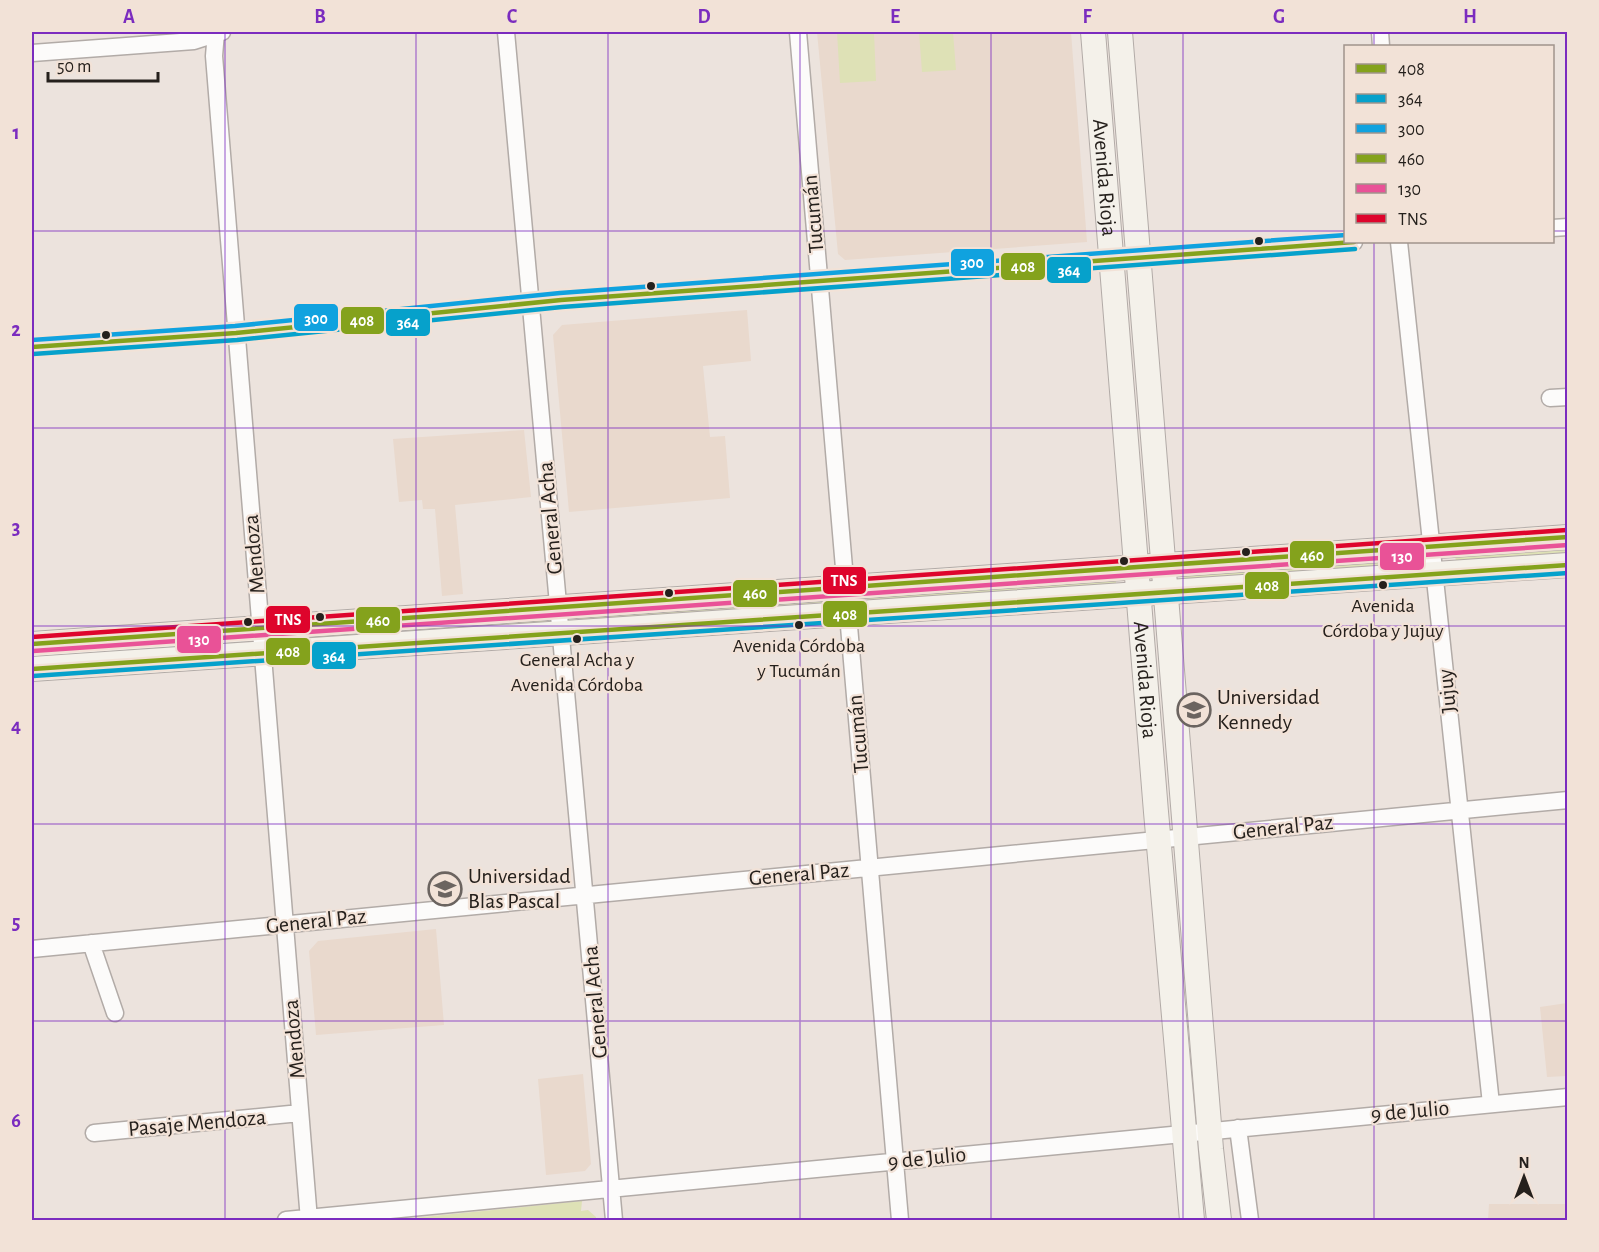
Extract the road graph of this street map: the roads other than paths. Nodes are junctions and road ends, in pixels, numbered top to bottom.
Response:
1 (218, 32) edge
2 (506, 32) edge
3 (798, 32) edge
4 (1093, 32) edge
5 (1120, 32) edge
6 (32, 53) edge
7 (1344, 243) edge
8 (1399, 243) edge
9 (1138, 257) junction
10 (1110, 260) junction
11 (819, 281) junction
12 (531, 303) junction
13 (236, 333) junction
14 (32, 348) edge
15 (1568, 397) edge
16 (1550, 398) dead end
17 (1568, 537) edge
18 (1431, 547) junction
19 (1163, 565) junction
20 (1568, 565) edge
21 (1136, 567) junction
22 (1434, 574) junction
23 (846, 588) junction
24 (1166, 592) junction
25 (1138, 594) junction
26 (558, 608) junction
27 (848, 614) junction
28 (261, 628) junction
29 (561, 633) junction
30 (32, 644) edge
31 (263, 654) junction
32 (32, 669) edge
33 (1568, 800) edge
34 (1459, 810) junction
35 (1186, 837) junction
36 (1158, 840) junction
37 (870, 868) junction
38 (586, 895) junction
39 (284, 924) junction
40 (91, 943) junction
41 (32, 949) edge
42 (115, 1013) dead end
43 (1568, 1096) edge
44 (1491, 1104) junction
45 (300, 1113) junction
46 (1238, 1128) junction
47 (1209, 1130) junction
48 (94, 1133) dead end
49 (1183, 1133) junction
50 (895, 1161) junction
51 (612, 1190) junction
52 (309, 1219) edge
53 (286, 1221) edge
54 (614, 1221) edge
55 (900, 1221) edge
56 (1192, 1221) edge
57 (1219, 1221) edge
58 (1250, 1221) edge

1 - 6 street
1 - 13 street, Mendoza
2 - 12 street, General Acha
3 - 11 street, Tucumán
4 - 10 main road, Avenida Rioja
5 - 9 main road, Avenida Rioja
7 - 9 street
8 - 18 street, Jujuy
9 - 10 street
9 - 19 main road, Avenida Rioja
10 - 11 street
10 - 21 main road, Avenida Rioja
11 - 12 street
11 - 23 street, Tucumán
12 - 13 street
12 - 26 street, General Acha
13 - 14 street
13 - 28 street, Mendoza
15 - 16 street
17 - 18 main road
18 - 19 main road
18 - 22 street, Jujuy
19 - 21 main road
19 - 24 main road, Avenida Rioja
20 - 22 main road
21 - 23 main road
21 - 25 main road, Avenida Rioja
22 - 24 main road
22 - 34 street, Jujuy
23 - 26 main road
23 - 27 street, Tucumán
24 - 25 main road
24 - 35 main road, Avenida Rioja
25 - 27 main road
25 - 36 main road, Avenida Rioja
26 - 28 main road
26 - 29 street, General Acha
27 - 29 main road
27 - 37 street, Tucumán
28 - 30 main road
28 - 31 street, Mendoza
29 - 31 main road
29 - 38 street, General Acha
31 - 32 main road
31 - 39 street, Mendoza
33 - 34 street, General Paz
34 - 35 street, General Paz
34 - 44 street, Jujuy
35 - 36 street, General Paz
35 - 47 main road, Avenida Rioja
36 - 37 street, General Paz
36 - 49 main road, Avenida Rioja
37 - 38 street, General Paz
37 - 50 street, Tucumán
38 - 39 street, General Paz
38 - 51 street, General Acha
39 - 40 street, General Paz
39 - 45 street, Mendoza
40 - 41 street, General Paz
40 - 42 street
43 - 44 street, 9 de Julio
44 - 46 street, 9 de Julio
45 - 48 street, Pasaje Mendoza
45 - 52 street, Mendoza
46 - 47 street, 9 de Julio
46 - 58 street
47 - 49 street, 9 de Julio
47 - 57 main road, Avenida Rioja
49 - 50 street, 9 de Julio
49 - 56 main road, Avenida Rioja
49 - 57 main road
50 - 51 street, 9 de Julio
50 - 55 street, Tucumán
51 - 52 street, 9 de Julio
51 - 54 street, General Acha
52 - 53 street, 9 de Julio

